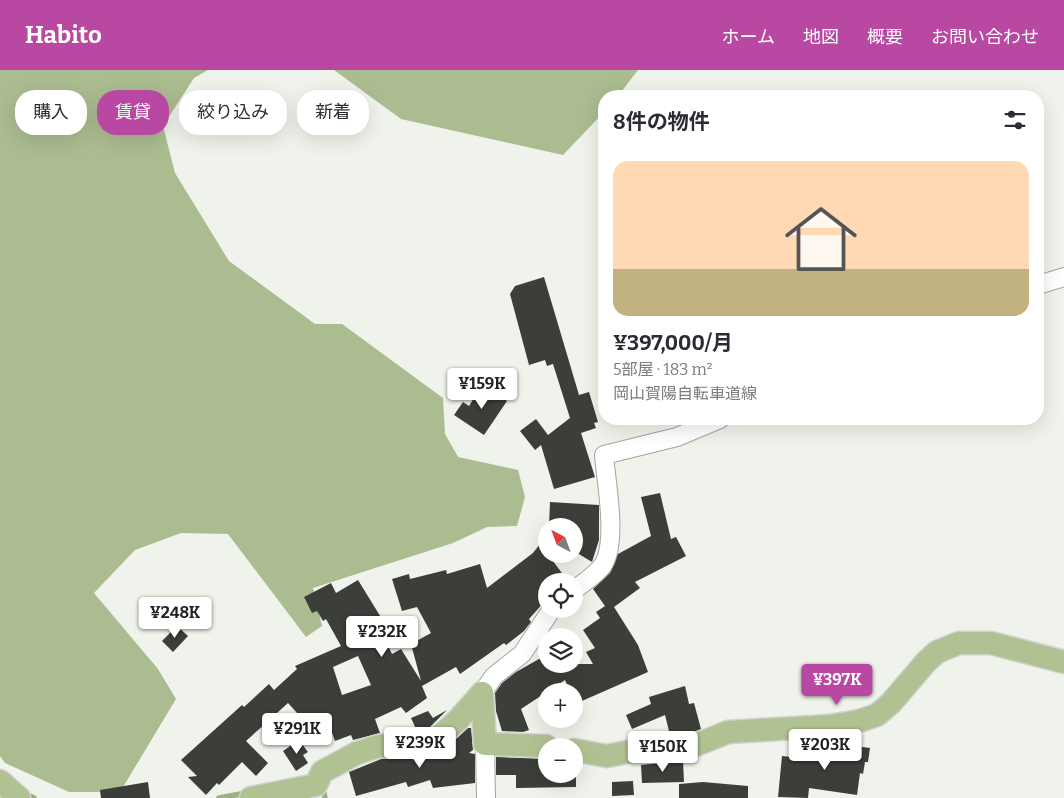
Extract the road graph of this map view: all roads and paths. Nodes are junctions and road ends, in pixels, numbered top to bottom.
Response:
1 (1064, 277) edge
2 (1044, 283) edge
3 (706, 425) edge
4 (583, 582) edge
5 (546, 618) edge
6 (1064, 662) edge
7 (482, 693) junction
8 (485, 744) junction
9 (538, 746) edge
10 (583, 752) edge
11 (0, 781) edge
12 (19, 798) edge
13 (251, 798) edge
14 (486, 798) edge

1 - 2 street
3 - 4 street
5 - 7 street
6 - 10 main road
7 - 8 main road
7 - 13 main road
8 - 9 main road
8 - 14 street
11 - 12 main road

